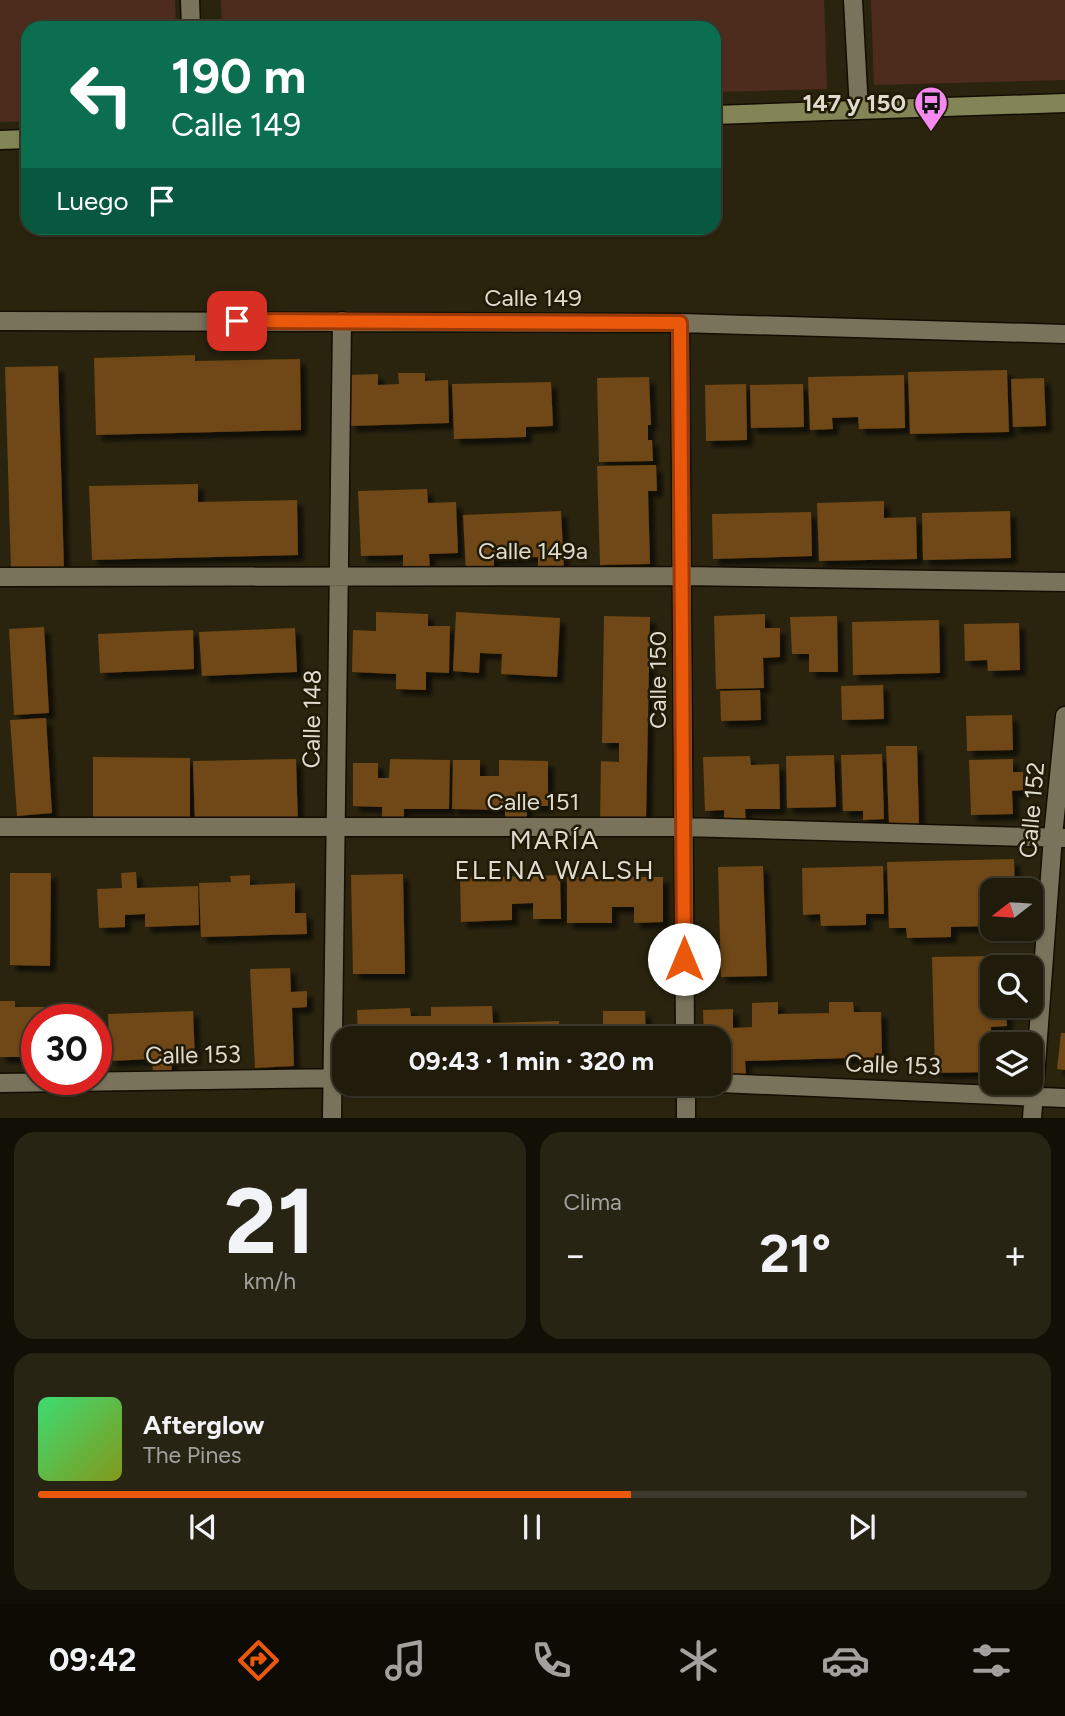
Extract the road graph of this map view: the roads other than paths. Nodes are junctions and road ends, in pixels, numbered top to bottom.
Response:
1 (190, 0) edge
2 (853, 0) edge
3 (191, 21) edge
4 (1065, 103) edge
5 (859, 110) junction
6 (721, 115) edge
7 (21, 139) edge
8 (0, 140) edge
9 (0, 321) edge
10 (342, 321) junction
11 (680, 323) junction
12 (1065, 334) edge
13 (339, 576) junction
14 (682, 576) junction
15 (0, 577) edge
16 (1065, 582) edge
17 (1065, 716) edge
18 (335, 826) junction
19 (0, 827) edge
20 (683, 827) junction
21 (1059, 837) edge
22 (337, 1026) edge
23 (685, 1026) edge
24 (332, 1078) edge
25 (0, 1083) edge
26 (731, 1083) edge
27 (335, 1096) edge
28 (685, 1096) edge
29 (1034, 1096) junction
30 (1065, 1098) edge
31 (332, 1118) edge
32 (686, 1118) edge
33 (1032, 1118) edge

1 - 3 street
2 - 5 street
4 - 5 main road
5 - 6 main road
7 - 8 main road
9 - 10 street, Calle 149
10 - 11 street, Calle 149
10 - 13 street, Calle 148
11 - 12 street, Calle 149
11 - 14 street, Calle 150
13 - 14 street, Calle 149a
13 - 15 street, Calle 149a
13 - 18 street, Calle 148
14 - 16 street, Calle 149a
14 - 20 street, Calle 150
17 - 21 street, Calle 152
18 - 19 street, Calle 151
18 - 20 street, Calle 151
18 - 22 street, Calle 148
20 - 21 street, Calle 151
20 - 23 street, Calle 150
21 - 29 street, Calle 152
24 - 25 street, Calle 153
26 - 29 street, Calle 153
27 - 31 street, Calle 148
28 - 32 street
29 - 30 street, Calle 153
29 - 33 street, Calle 152

